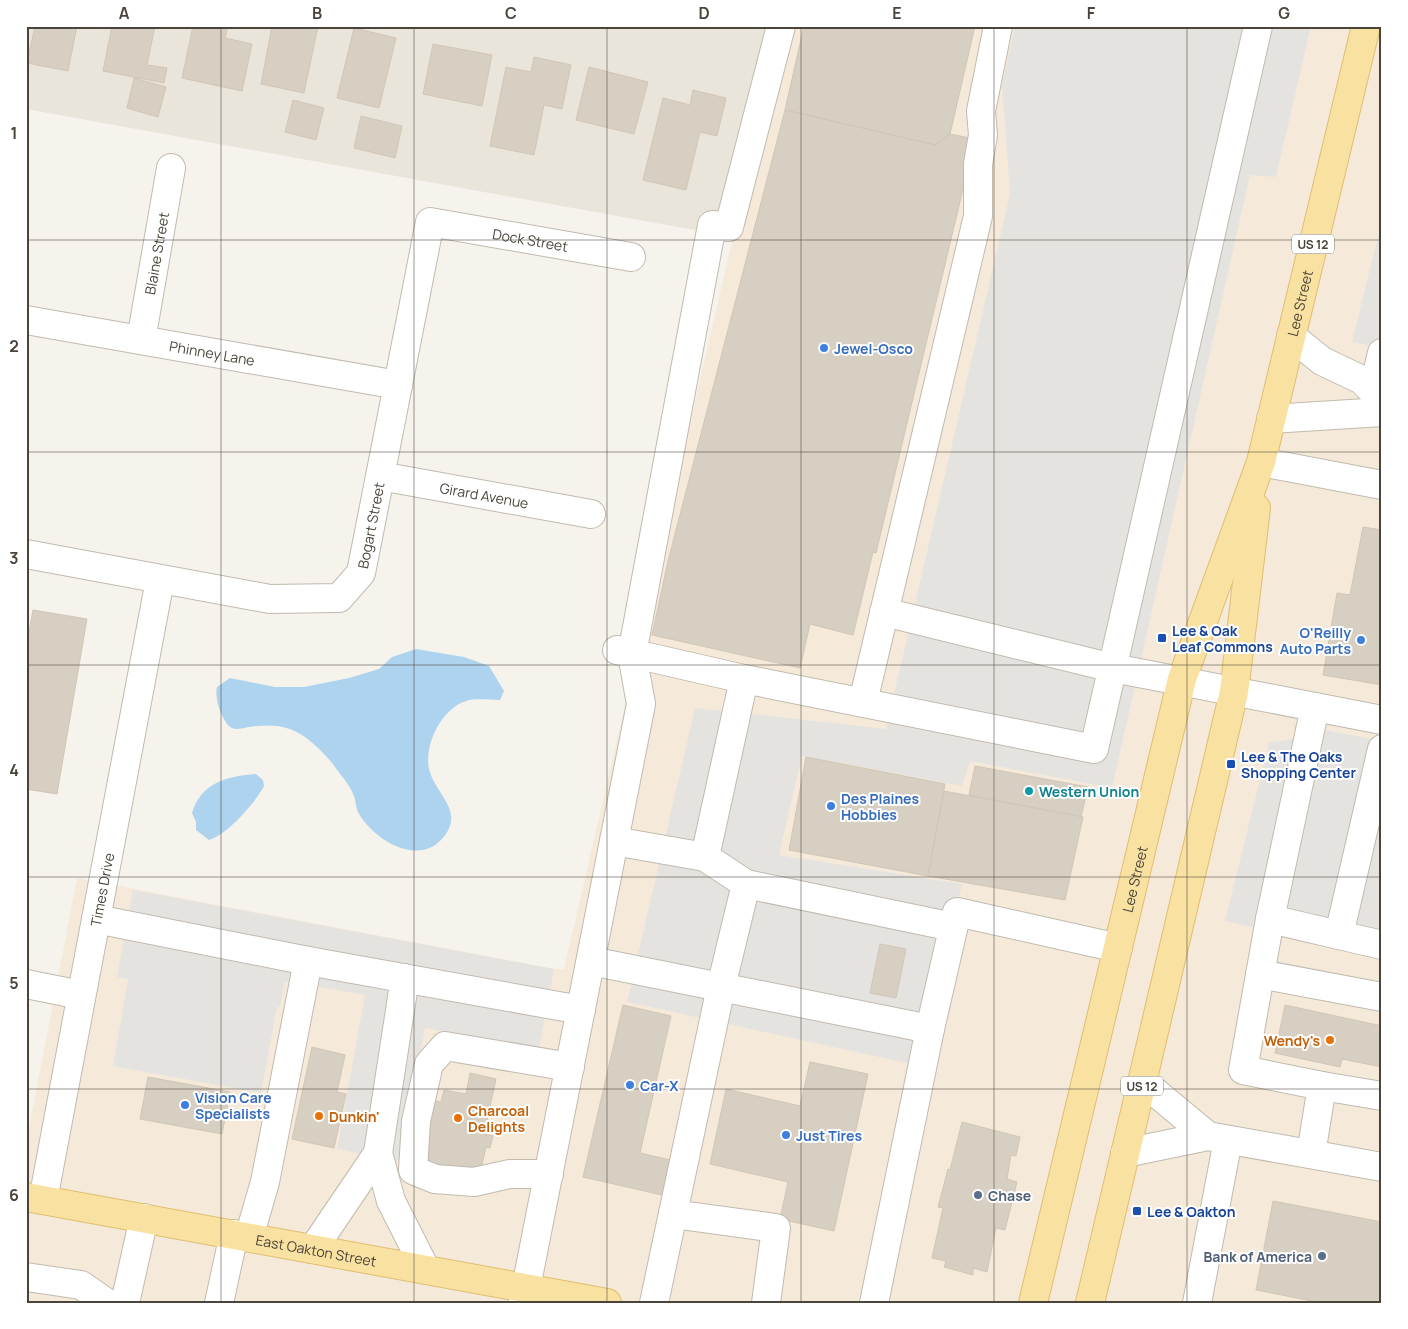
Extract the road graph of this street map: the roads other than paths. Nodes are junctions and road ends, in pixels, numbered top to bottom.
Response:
1 (781, 26) edge
2 (998, 26) edge
3 (1258, 26) edge
4 (1371, 30) edge
5 (172, 168) dead end
6 (430, 222) joint
7 (631, 257) dead end
8 (26, 320) edge
9 (1291, 336) junction
10 (141, 340) junction
11 (1382, 353) edge
12 (398, 386) junction
13 (1379, 401) edge
14 (1271, 419) junction
15 (1261, 462) junction
16 (380, 476) junction
17 (1382, 485) edge
18 (590, 514) dead end
19 (26, 554) edge
20 (160, 580) junction
21 (884, 612) junction
22 (625, 652) junction
23 (1112, 668) junction
24 (744, 678) junction
25 (1182, 680) junction
26 (1234, 692) junction
27 (864, 702) junction
28 (1314, 707) junction
29 (1382, 720) edge
30 (1382, 749) edge
31 (614, 841) junction
32 (705, 857) junction
33 (746, 884) junction
34 (1270, 918) junction
35 (96, 919) junction
36 (953, 927) junction
37 (1339, 936) junction
38 (1382, 945) edge
39 (1118, 948) junction
40 (591, 960) junction
41 (308, 961) junction
42 (1260, 974) junction
43 (405, 978) junction
44 (26, 984) edge
45 (721, 987) junction
46 (81, 995) junction
47 (1382, 997) edge
48 (581, 1010) junction
49 (930, 1029) junction
50 (570, 1067) junction
51 (1143, 1082) junction
52 (1322, 1086) junction
53 (1382, 1096) edge
54 (1218, 1138) junction
55 (378, 1153) junction
56 (1125, 1153) junction
57 (1311, 1154) junction
58 (1382, 1167) edge
59 (549, 1174) junction
60 (34, 1198) edge
61 (673, 1214) junction
62 (144, 1218) junction
63 (242, 1235) junction
64 (313, 1248) junction
65 (426, 1268) junction
66 (26, 1277) edge
67 (132, 1277) junction
68 (525, 1295) edge
69 (107, 1303) edge
70 (125, 1303) edge
71 (219, 1303) edge
72 (607, 1303) edge
73 (654, 1303) edge
74 (766, 1303) edge
75 (874, 1303) edge
76 (1033, 1303) edge
77 (1090, 1303) edge
78 (1197, 1303) edge

1 - 22 street
2 - 21 street
3 - 23 street
4 - 9 main road, Lee Street / US 12
5 - 10 street, Blaine Street
6 - 7 street, Dock Street
6 - 12 street, Bogart Street
8 - 10 street, Phinney Lane
9 - 13 street
9 - 14 main road, Lee Street / US 12
10 - 12 street, Phinney Lane
11 - 13 street
12 - 16 street, Bogart Street
13 - 14 street
14 - 15 main road, Lee Street / US 12
15 - 17 street
15 - 25 main road, Lee Street / US 12
15 - 26 main road, Lee Street / US 12
16 - 18 street, Girard Avenue
16 - 20 street, Bogart Street
19 - 20 street, Bogart Street
20 - 35 street, Times Drive
21 - 23 street
21 - 27 street
22 - 24 street
22 - 31 street
23 - 25 street
23 - 27 street
24 - 27 street
24 - 32 street
25 - 26 street
25 - 39 main road, Lee Street / US 12
26 - 28 street
26 - 51 main road, Lee Street / US 12
28 - 29 street
28 - 34 street
30 - 37 street
31 - 32 street
31 - 40 street
32 - 33 street
33 - 36 street
33 - 45 street
34 - 37 street
34 - 42 street
35 - 41 street
35 - 46 street, Times Drive
36 - 39 street
36 - 49 street
37 - 38 street
39 - 76 main road, Lee Street / US 12
40 - 45 street
40 - 48 street
41 - 43 street
41 - 63 street
42 - 47 street
42 - 52 street
43 - 48 street
43 - 55 street
44 - 46 street
45 - 49 street
45 - 61 street
46 - 60 street, Times Drive
48 - 50 street
49 - 75 street
50 - 59 street
50 - 59 street
51 - 54 street
51 - 56 main road, Lee Street / US 12
52 - 53 street
52 - 57 street
54 - 56 street
54 - 57 street
54 - 78 street
55 - 64 street
55 - 65 street
56 - 77 main road, Lee Street / US 12
57 - 58 street
59 - 68 street
60 - 62 main road, East Oakton Street
61 - 73 street
61 - 74 street
62 - 63 main road, East Oakton Street
62 - 67 street
63 - 64 main road, East Oakton Street
63 - 71 street
64 - 65 main road, East Oakton Street
65 - 68 main road, East Oakton Street
66 - 69 street
67 - 69 street
67 - 70 street
68 - 72 main road, East Oakton Street

